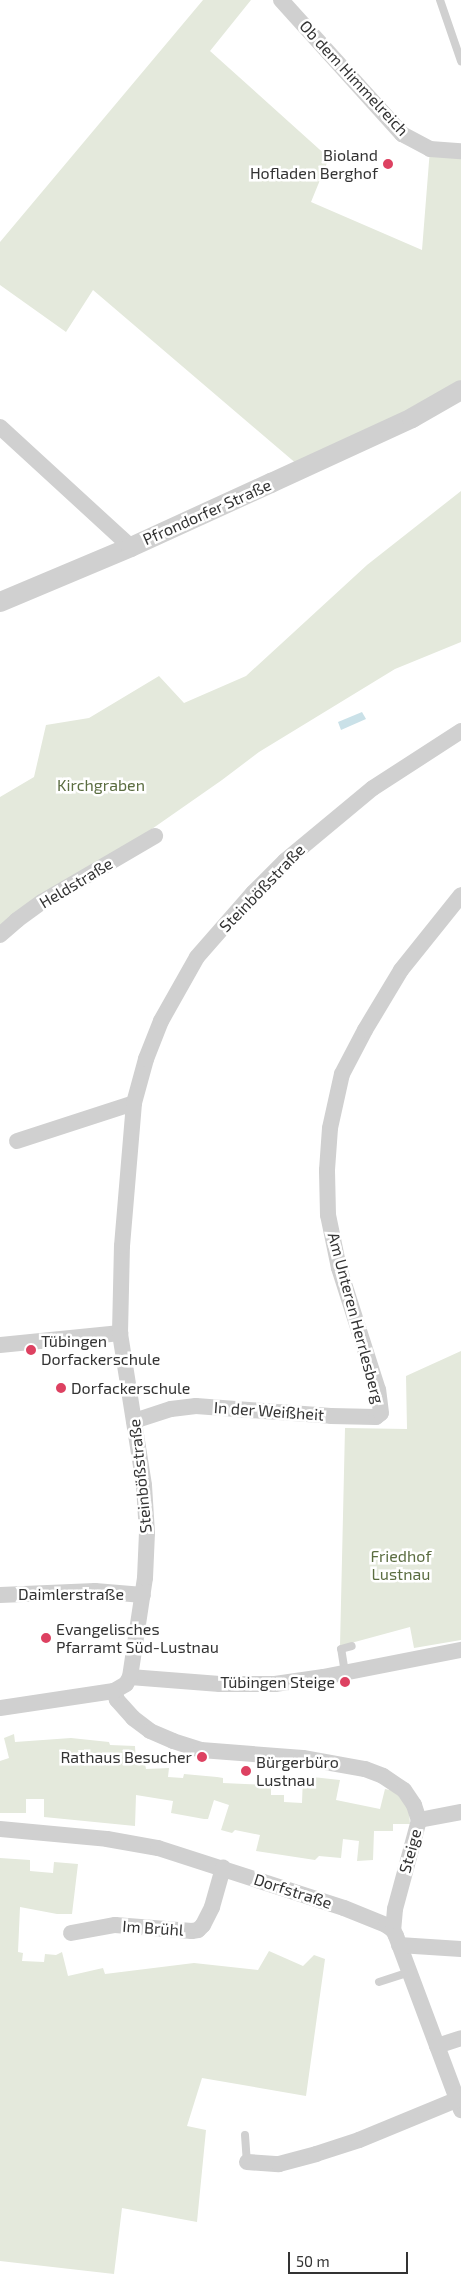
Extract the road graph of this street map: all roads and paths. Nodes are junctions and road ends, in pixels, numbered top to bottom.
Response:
1 (281, 0) edge
2 (440, 0) edge
3 (457, 37) edge
4 (461, 61) edge
5 (461, 151) edge
6 (461, 383) edge
7 (461, 390) edge
8 (412, 418) junction
9 (0, 427) edge
10 (131, 547) junction
11 (0, 602) edge
12 (461, 731) edge
13 (155, 836) dead end
14 (461, 895) edge
15 (0, 935) edge
16 (134, 1104) junction
17 (17, 1141) dead end
18 (120, 1333) junction
19 (0, 1345) edge
20 (376, 1417) joint
21 (134, 1421) junction
22 (0, 1594) edge
23 (142, 1595) junction
24 (352, 1646) dead end
25 (461, 1650) edge
26 (345, 1673) junction
27 (130, 1678) junction
28 (114, 1690) junction
29 (0, 1708) edge
30 (461, 1812) edge
31 (419, 1820) junction
32 (0, 1829) edge
33 (223, 1868) junction
34 (71, 1933) dead end
35 (396, 1937) junction
36 (461, 1948) edge
37 (409, 1972) junction
38 (378, 1982) dead end
39 (461, 2038) edge
40 (437, 2046) junction
41 (459, 2105) edge
42 (245, 2135) dead end
43 (247, 2162) joint

1 - 5 street, Ob dem Himmelreich
2 - 3 lane
3 - 4 lane
6 - 8 street, Pfrondorfer Straße
7 - 8 street, Pfrondorfer Straße
8 - 10 street, Pfrondorfer Straße
9 - 10 street
10 - 11 street, Pfrondorfer Straße
12 - 16 street, Steinbößstraße
13 - 15 street, Heldstraße
14 - 20 street, Am Unteren Herrlesberg
16 - 17 street
16 - 18 street, Steinbößstraße
18 - 19 street
18 - 21 street, Steinbößstraße
20 - 21 street, In der Weißheit
21 - 23 street, Steinbößstraße
22 - 23 street, Daimlerstraße
23 - 27 street, Steinbößstraße
24 - 26 lane
25 - 26 street
26 - 27 street
27 - 28 street
28 - 29 street
28 - 31 street, Steige
30 - 31 street
31 - 35 street, Steige
32 - 33 street, Dorfstraße
33 - 34 street, Im Brühl
33 - 35 street, Dorfstraße
35 - 36 street
35 - 37 street
37 - 38 lane
37 - 40 street
39 - 40 street
40 - 41 street
41 - 43 street
42 - 43 lane

